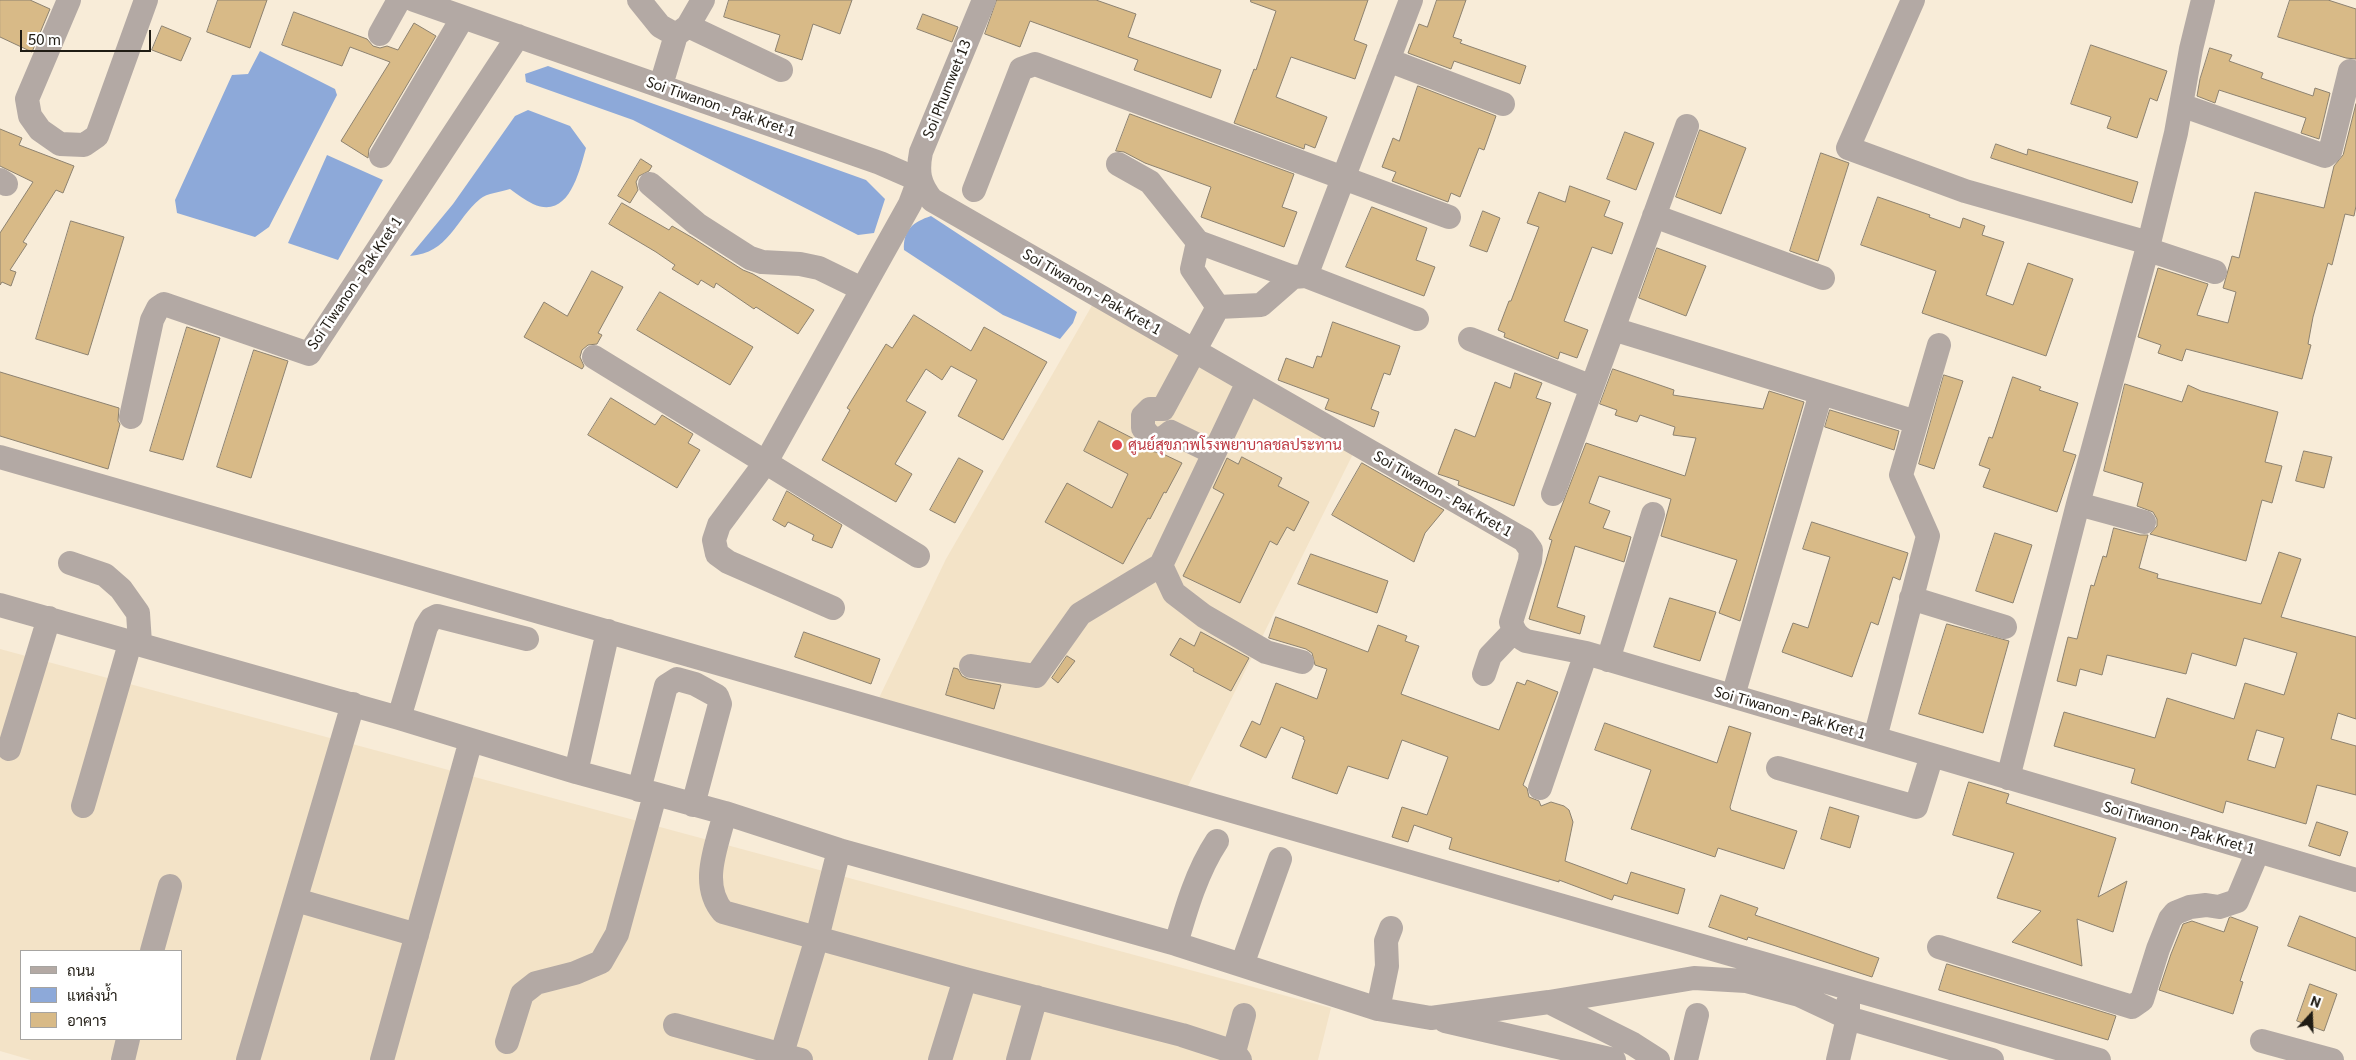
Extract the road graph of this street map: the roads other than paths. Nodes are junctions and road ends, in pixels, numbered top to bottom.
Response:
1 (69, 0) edge
2 (146, 0) edge
3 (399, 0) edge
4 (414, 0) edge
5 (639, 0) edge
6 (703, 0) edge
7 (984, 0) edge
8 (1411, 0) edge
9 (1912, 0) edge
10 (2203, 0) edge
11 (463, 17) junction
12 (682, 31) junction
13 (380, 34) dead end
14 (518, 36) junction
15 (1388, 60) junction
16 (782, 70) dead end
17 (2350, 71) dead end
18 (661, 85) junction
19 (1503, 104) dead end
20 (2181, 104) junction
21 (1687, 126) dead end
22 (381, 156) dead end
23 (1118, 164) dead end
24 (1343, 178) junction
25 (919, 180) junction
26 (650, 184) dead end
27 (974, 190) dead end
28 (1654, 216) junction
29 (1449, 217) dead end
30 (1198, 242) junction
31 (2148, 246) junction
32 (2215, 272) dead end
33 (1299, 277) junction
34 (1823, 278) dead end
35 (862, 289) junction
36 (1218, 307) junction
37 (1417, 319) dead end
38 (1613, 329) junction
39 (1470, 339) dead end
40 (1939, 345) dead end
41 (1194, 350) junction
42 (594, 357) dead end
43 (1248, 382) junction
44 (1592, 387) junction
45 (1821, 393) junction
46 (131, 417) dead end
47 (1916, 422) junction
48 (1214, 454) junction
49 (0, 458) edge
50 (766, 462) junction
51 (1553, 494) dead end
52 (2078, 504) junction
53 (1653, 514) dead end
54 (2144, 522) dead end
55 (918, 556) dead end
56 (70, 563) dead end
57 (1161, 565) junction
58 (1911, 598) junction
59 (0, 605) edge
60 (833, 608) dead end
61 (48, 618) junction
62 (2005, 627) dead end
63 (608, 631) junction
64 (1513, 632) junction
65 (527, 640) dead end
66 (136, 642) junction
67 (1586, 653) junction
68 (1608, 660) junction
69 (1302, 662) dead end
70 (971, 666) dead end
71 (1484, 674) dead end
72 (1733, 696) junction
73 (353, 704) junction
74 (399, 718) junction
75 (1875, 738) junction
76 (471, 740) junction
77 (9, 749) dead end
78 (1932, 755) junction
79 (1778, 768) dead end
80 (576, 772) junction
81 (2008, 778) junction
82 (1540, 788) dead end
83 (647, 792) junction
84 (693, 805) junction
85 (84, 806) dead end
86 (725, 813) junction
87 (1217, 841) dead end
88 (840, 850) junction
89 (2258, 852) junction
90 (1280, 859) dead end
91 (2356, 880) edge
92 (170, 886) dead end
93 (296, 900) junction
94 (1391, 928) dead end
95 (417, 935) junction
96 (817, 938) junction
97 (1176, 944) junction
98 (1939, 948) dead end
99 (152, 950) edge
100 (1242, 965) junction
101 (965, 979) junction
102 (1845, 989) junction
103 (1036, 998) junction
104 (1549, 1002) junction
105 (1378, 1009) junction
106 (1244, 1015) dead end
107 (1697, 1015) dead end
108 (1431, 1018) junction
109 (1848, 1018) junction
110 (675, 1025) dead end
111 (128, 1040) edge
112 (2262, 1041) dead end
113 (507, 1042) dead end
114 (1237, 1056) edge
115 (788, 1058) edge
116 (123, 1060) edge
117 (248, 1060) edge
118 (382, 1060) edge
119 (940, 1060) edge
120 (1018, 1060) edge
121 (1614, 1060) edge
122 (1658, 1060) edge
123 (1686, 1060) edge
124 (1838, 1060) edge
125 (1992, 1060) edge
126 (2099, 1060) edge
127 (2332, 1060) edge

1 - 2 street
3 - 13 street
4 - 11 street, Soi Tiwanon - Pak Kret 1
5 - 12 street
6 - 12 street
7 - 25 street, Soi Phumwet 13
8 - 15 street
9 - 31 street
10 - 20 street
11 - 14 street, Soi Tiwanon - Pak Kret 1
11 - 22 street
12 - 16 street
12 - 18 street
14 - 18 street, Soi Tiwanon - Pak Kret 1
14 - 46 street, Soi Tiwanon - Pak Kret 1
15 - 19 street
15 - 24 street
17 - 20 street
18 - 25 street, Soi Tiwanon - Pak Kret 1
20 - 31 street
21 - 28 street
23 - 30 street
24 - 27 street
24 - 29 street
24 - 33 street
25 - 35 street, Soi Phumwet 13
25 - 41 street, Soi Tiwanon - Pak Kret 1
26 - 35 street
28 - 34 street
28 - 38 street
30 - 33 street
30 - 36 street
31 - 32 street
31 - 52 street
33 - 36 street
33 - 37 street
35 - 50 street, Soi Phumwet 13
36 - 41 street
38 - 44 street
38 - 45 street
39 - 44 street
40 - 47 street
41 - 43 street, Soi Tiwanon - Pak Kret 1
41 - 48 street
42 - 50 street
43 - 48 street
43 - 64 street, Soi Tiwanon - Pak Kret 1
44 - 51 street
45 - 47 street
45 - 72 street
47 - 58 street
48 - 57 street
49 - 63 street
50 - 55 street
50 - 60 street, Soi Phumwet 13
52 - 54 street
52 - 81 street
53 - 68 street
56 - 66 street
57 - 69 street
57 - 70 street
58 - 62 street
58 - 75 street
59 - 61 street
61 - 66 street
61 - 77 street
63 - 80 street
63 - 102 street
64 - 67 street, Soi Tiwanon - Pak Kret 1
64 - 71 street
65 - 74 street
66 - 73 street
66 - 85 street
67 - 68 street, Soi Tiwanon - Pak Kret 1
67 - 82 street
68 - 72 street, Soi Tiwanon - Pak Kret 1
72 - 75 street, Soi Tiwanon - Pak Kret 1
73 - 74 street
73 - 93 street
74 - 76 street
75 - 78 street, Soi Tiwanon - Pak Kret 1
76 - 80 street
76 - 95 street
78 - 79 street
78 - 81 street, Soi Tiwanon - Pak Kret 1
80 - 83 street
81 - 89 street, Soi Tiwanon - Pak Kret 1
83 - 84 street
83 - 84 street
83 - 113 street
84 - 86 street
86 - 88 street
86 - 96 street
87 - 97 street
88 - 96 street
88 - 97 street
89 - 91 street, Soi Tiwanon - Pak Kret 1
89 - 98 street
90 - 100 street
92 - 99 street
93 - 95 street
93 - 117 street
94 - 105 street
95 - 118 street
96 - 101 street
96 - 115 street
97 - 100 street
100 - 105 street
101 - 103 street
101 - 119 street
102 - 109 street
102 - 126 street
103 - 114 street
103 - 120 street
104 - 108 street
104 - 109 street
104 - 122 street
105 - 108 street
106 - 114 street
107 - 123 street
108 - 121 street
109 - 124 street
109 - 125 street
110 - 115 street
111 - 116 street
112 - 127 street

